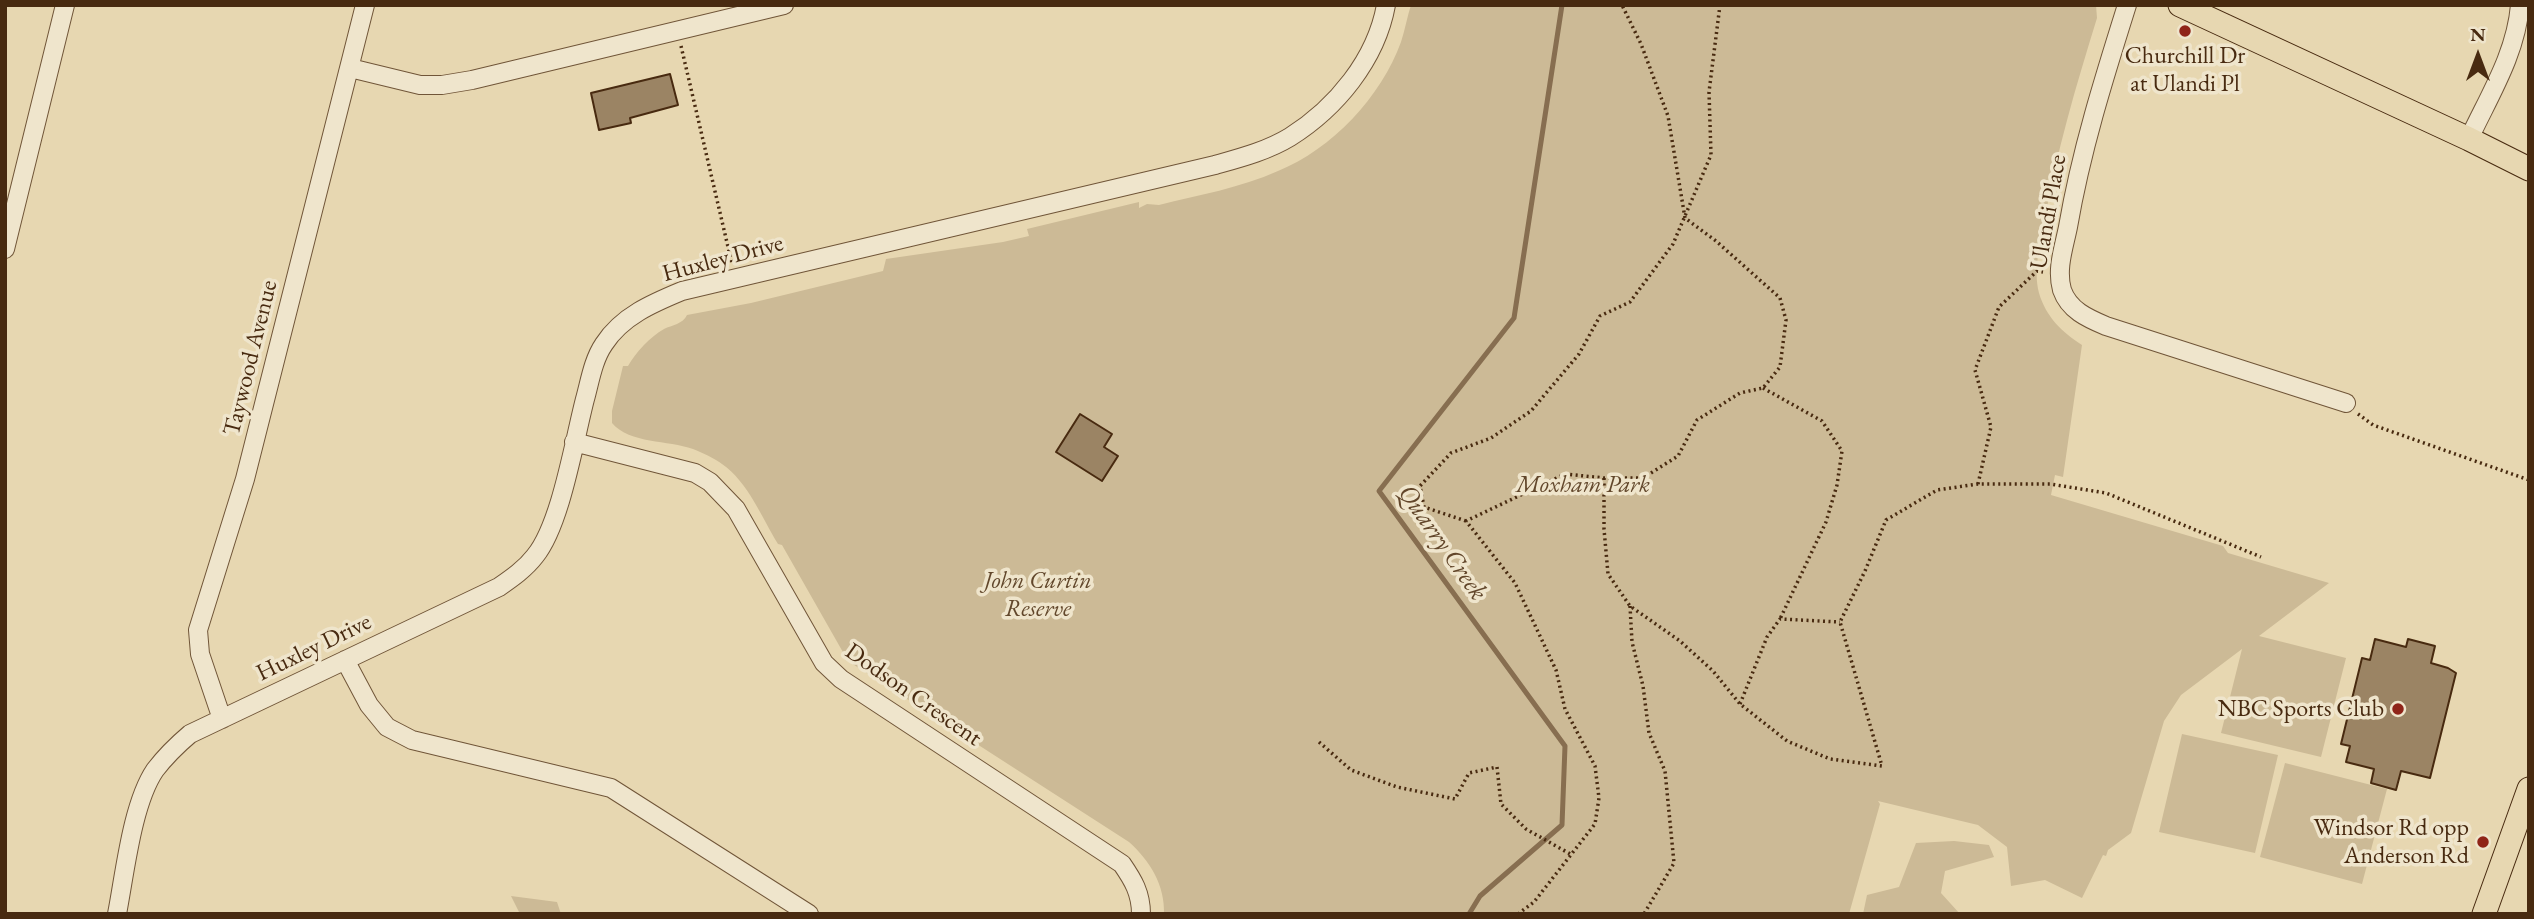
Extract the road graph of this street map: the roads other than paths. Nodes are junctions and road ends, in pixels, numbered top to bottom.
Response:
1 (65, 5) edge
2 (365, 5) edge
3 (783, 5) edge
4 (1386, 5) edge
5 (2127, 5) edge
6 (2520, 5) edge
7 (2193, 8) edge
8 (350, 68) junction
9 (2469, 139) junction
10 (2529, 169) edge
11 (5, 249) edge
12 (2346, 403) road end
13 (574, 442) junction
14 (345, 660) junction
15 (222, 719) junction
16 (2529, 789) edge
17 (117, 914) edge
18 (809, 914) edge
19 (1141, 914) edge
20 (2484, 914) edge

1 - 11 street
2 - 8 street, Taywood Avenue
3 - 8 street
4 - 13 street, Huxley Drive
5 - 12 street, Ulandi Place
6 - 9 street
7 - 9 main road
8 - 15 street, Taywood Avenue
9 - 10 main road
13 - 14 street, Huxley Drive
13 - 19 street, Dodson Crescent
14 - 15 street, Huxley Drive
14 - 18 street
15 - 17 street, Huxley Drive
16 - 20 main road

